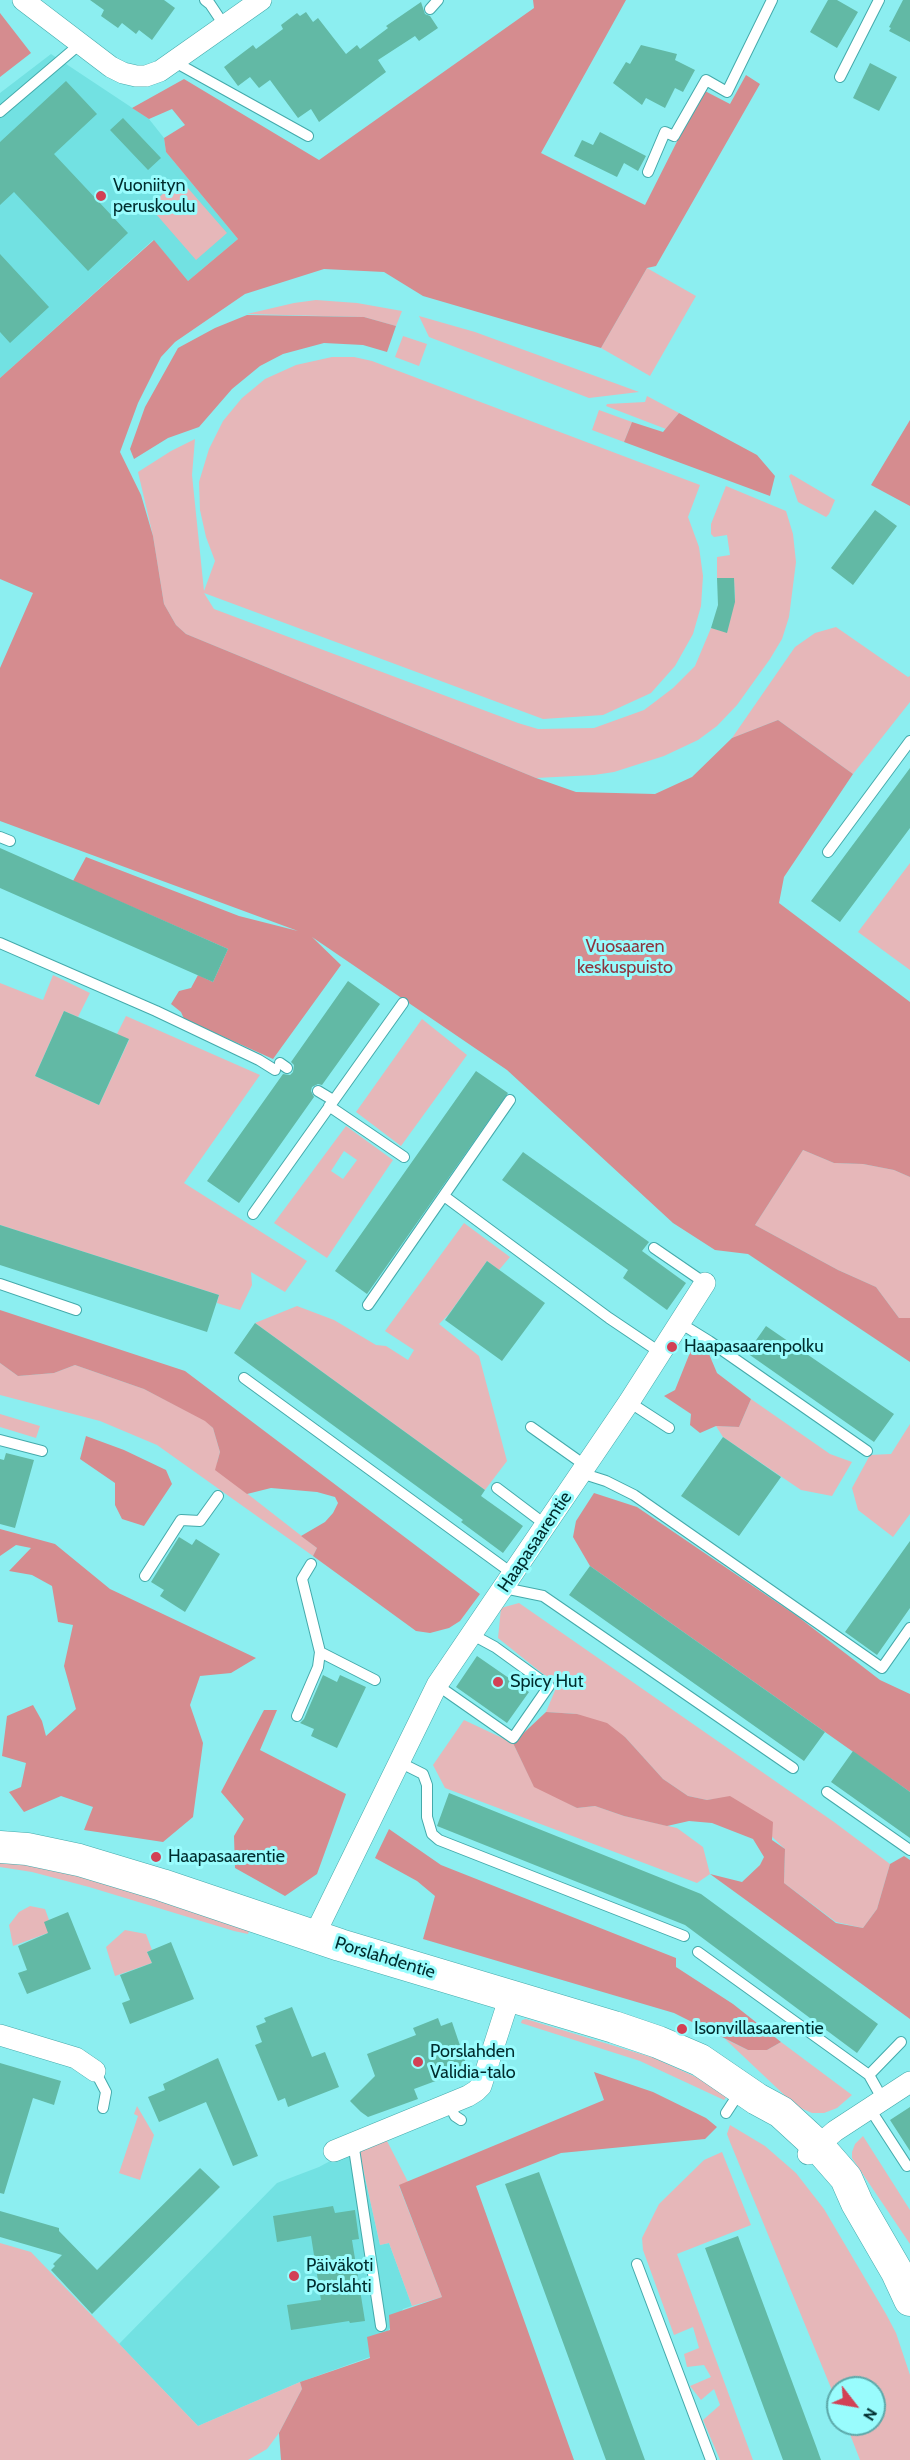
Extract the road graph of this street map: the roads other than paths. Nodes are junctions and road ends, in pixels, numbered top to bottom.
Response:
1 (24, 0) edge
2 (205, 0) edge
3 (261, 0) edge
4 (438, 0) edge
5 (772, 0) edge
6 (879, 0) edge
7 (430, 9) dead end
8 (224, 26) junction
9 (80, 44) junction
10 (173, 61) junction
11 (840, 77) dead end
12 (0, 112) edge
13 (308, 136) dead end
14 (648, 172) dead end
15 (910, 741) edge
16 (828, 852) dead end
17 (0, 943) edge
18 (402, 1003) dead end
19 (281, 1067) dead end
20 (318, 1091) dead end
21 (510, 1100) dead end
22 (331, 1103) junction
23 (404, 1157) dead end
24 (444, 1196) junction
25 (253, 1214) dead end
26 (654, 1248) dead end
27 (705, 1283) joint
28 (0, 1284) edge
29 (368, 1305) dead end
30 (76, 1310) dead end
31 (680, 1323) junction
32 (661, 1353) junction
33 (244, 1378) dead end
34 (629, 1402) junction
35 (531, 1427) dead end
36 (669, 1428) dead end
37 (0, 1440) edge
38 (42, 1451) dead end
39 (867, 1451) dead end
40 (584, 1470) junction
41 (498, 1488) dead end
42 (218, 1496) dead end
43 (546, 1525) junction
44 (311, 1564) dead end
45 (145, 1576) dead end
46 (508, 1581) junction
47 (910, 1628) edge
48 (471, 1634) junction
49 (320, 1652) junction
50 (375, 1680) dead end
51 (437, 1685) junction
52 (297, 1716) dead end
53 (399, 1762) junction
54 (793, 1768) dead end
55 (827, 1792) dead end
56 (0, 1847) edge
57 (910, 1850) edge
58 (314, 1936) junction
59 (684, 1936) dead end
60 (698, 1952) dead end
61 (510, 1996) junction
62 (0, 2035) edge
63 (901, 2042) dead end
64 (95, 2071) joint
65 (869, 2075) junction
66 (910, 2082) edge
67 (876, 2105) junction
68 (103, 2108) dead end
69 (344, 2147) joint
70 (813, 2150) junction
71 (907, 2166) dead end
72 (637, 2264) dead end
73 (910, 2300) edge
74 (381, 2326) dead end
75 (711, 2460) edge

1 - 9 street
2 - 8 lane
3 - 8 street
4 - 7 lane
5 - 14 lane
6 - 11 lane
8 - 10 street
9 - 10 street
9 - 12 lane
10 - 13 lane
15 - 16 lane
17 - 19 lane
18 - 22 lane
20 - 22 lane
21 - 24 lane
22 - 23 lane
22 - 25 lane
24 - 29 lane
24 - 32 lane
26 - 27 lane
27 - 31 street, Haapasaarentie
28 - 30 lane
31 - 32 street, Haapasaarentie
31 - 39 lane
32 - 34 street, Haapasaarentie
33 - 46 lane
34 - 36 lane
34 - 40 street, Haapasaarentie
35 - 40 lane
37 - 38 lane
40 - 43 street, Haapasaarentie
40 - 47 lane
41 - 43 lane
42 - 45 lane
43 - 46 street, Haapasaarentie
44 - 49 lane
46 - 48 street, Haapasaarentie
46 - 54 lane
48 - 51 street, Haapasaarentie
48 - 51 lane
49 - 50 lane
49 - 52 lane
51 - 53 street, Haapasaarentie
53 - 58 street, Haapasaarentie
53 - 59 lane
55 - 57 lane
56 - 58 street, Porslahdentie
58 - 61 street, Porslahdentie
60 - 65 lane
61 - 69 street
61 - 70 street, Porslahdentie
62 - 64 street
63 - 65 lane
64 - 68 lane
65 - 67 lane
66 - 67 street
67 - 70 street
67 - 71 lane
69 - 74 lane
70 - 73 street, Porslahdentie
72 - 75 lane

